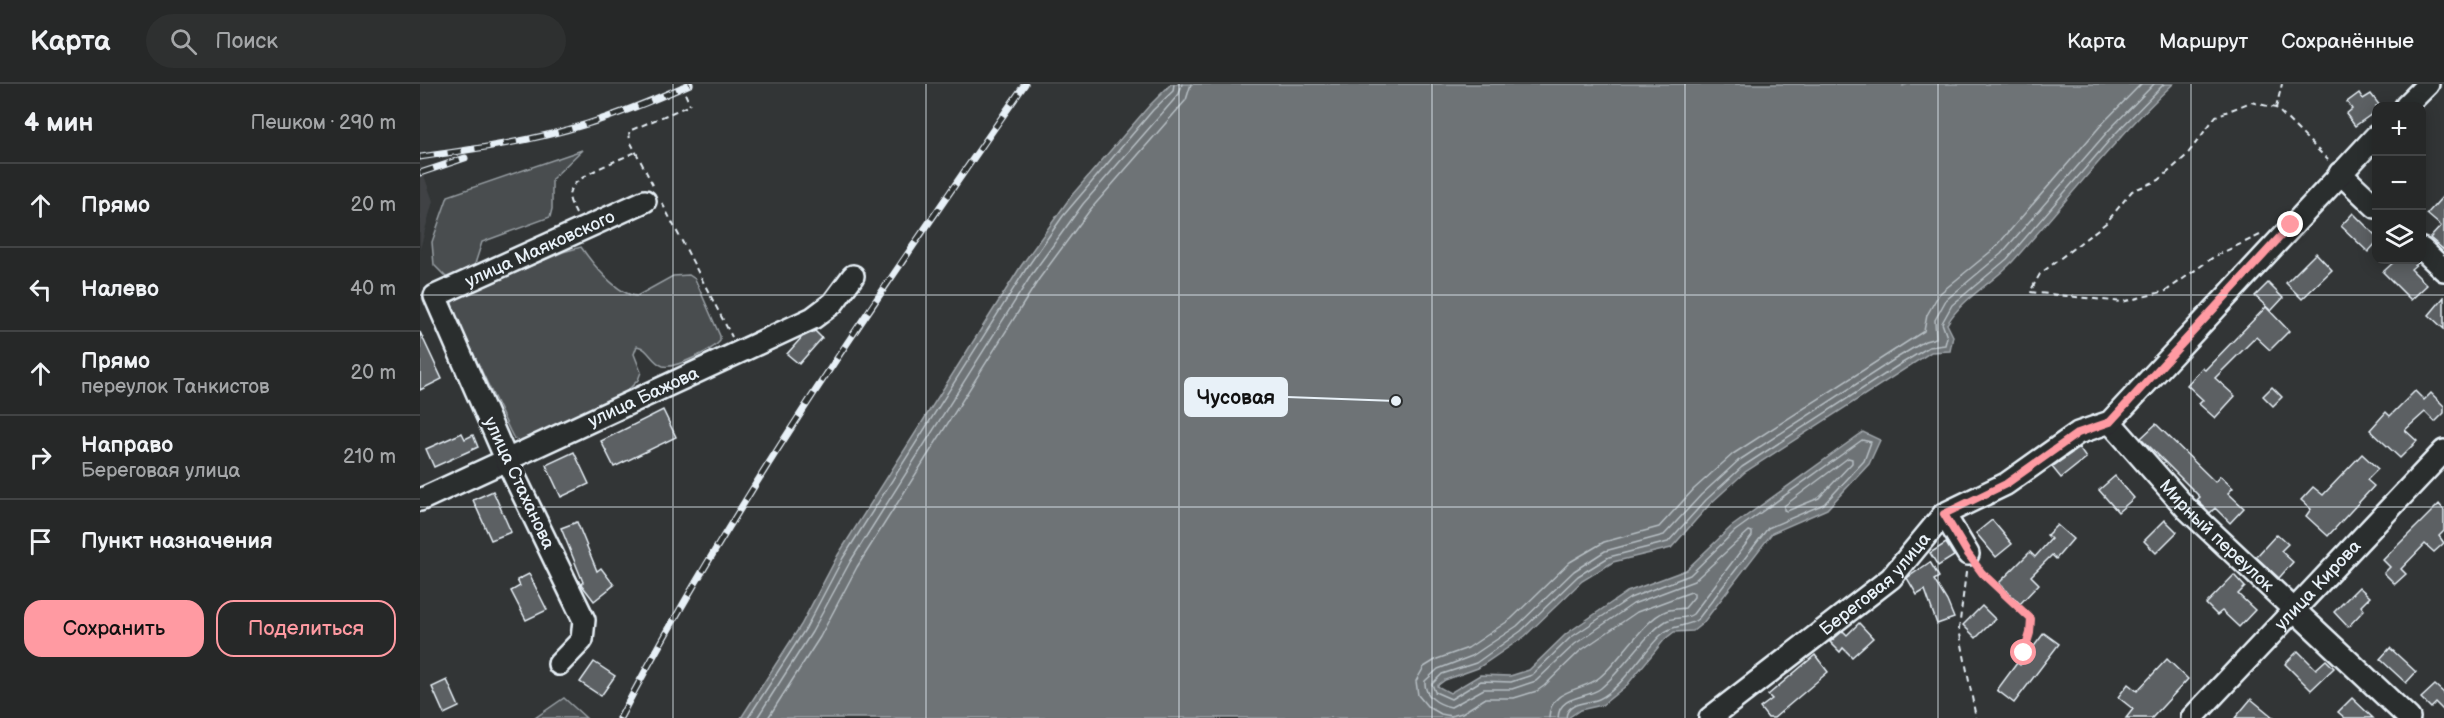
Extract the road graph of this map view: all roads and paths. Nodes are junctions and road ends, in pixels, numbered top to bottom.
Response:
1 (681, 84) edge
2 (2282, 84) edge
3 (2428, 84) edge
4 (2410, 102) edge
5 (2276, 108) junction
6 (2372, 140) edge
7 (636, 152) junction
8 (2340, 173) junction
9 (645, 201) dead end
10 (2372, 203) edge
11 (585, 230) junction
12 (2261, 235) dead end
13 (2426, 254) edge
14 (2444, 270) edge
15 (853, 276) dead end
16 (435, 296) joint
17 (739, 351) junction
18 (2110, 422) junction
19 (2444, 451) edge
20 (507, 461) junction
21 (420, 500) edge
22 (1944, 514) junction
23 (1968, 554) junction
24 (2295, 610) junction
25 (2024, 653) dead end
26 (559, 664) dead end
27 (1710, 718) edge
28 (1976, 718) edge
29 (2192, 718) edge
30 (2409, 718) edge

1 - 7 path, bridge
2 - 5 path
3 - 4 street
5 - 8 path
5 - 12 path
6 - 8 street, Береговая улица
7 - 11 path
7 - 17 path
8 - 10 street
8 - 18 street, Береговая улица
9 - 11 street, улица Маяковского
11 - 16 street, улица Маяковского
13 - 14 street
15 - 17 street, улица Бажова
16 - 20 street, улица Стаханова
17 - 20 street, улица Бажова
18 - 22 street, Береговая улица
18 - 24 street, Мирный переулок
19 - 24 street, улица Кирова
20 - 21 street, улица Бажова
20 - 26 street, улица Стаханова
22 - 23 street
22 - 27 street, Береговая улица
23 - 25 path
23 - 28 path
24 - 29 street, улица Кирова
24 - 30 street, Мирный переулок

